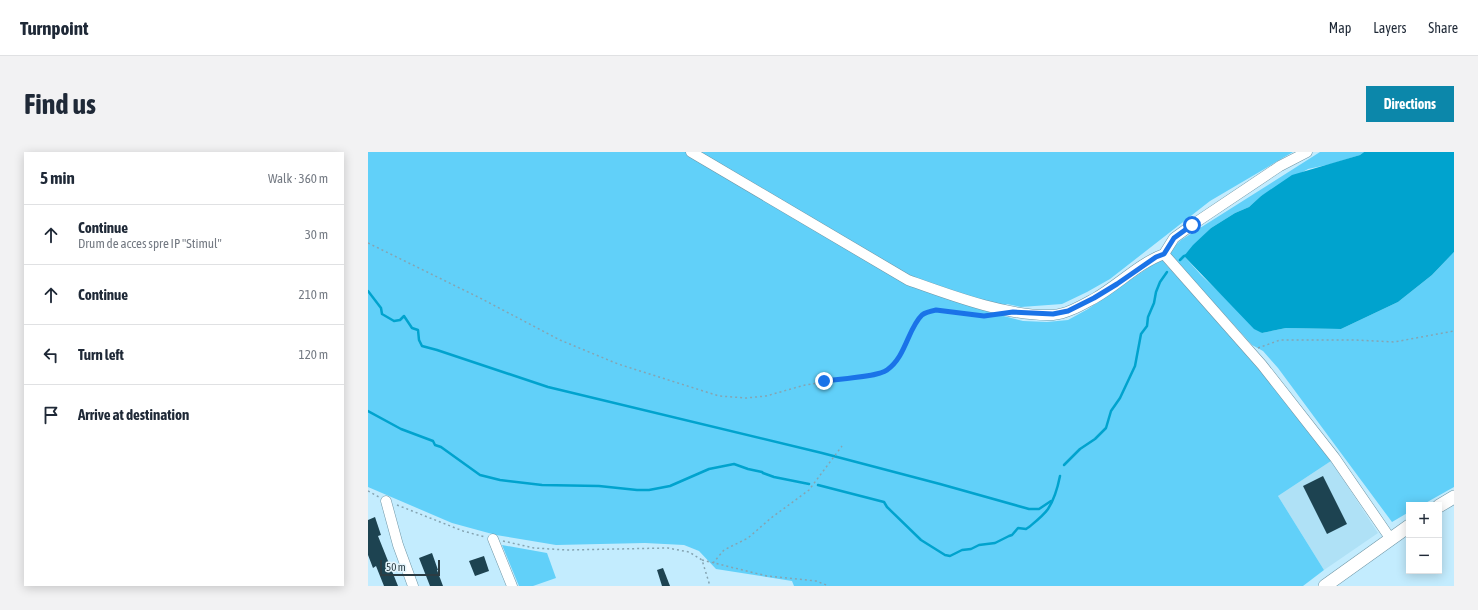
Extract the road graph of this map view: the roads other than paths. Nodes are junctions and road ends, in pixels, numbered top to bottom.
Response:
1 (691, 152) edge
2 (1307, 152) edge
3 (1164, 254) junction
4 (1454, 497) edge
5 (386, 501) road end
6 (1442, 504) edge
7 (1406, 528) edge
8 (1390, 538) junction
9 (493, 539) road end
10 (413, 586) edge
11 (512, 586) edge
12 (1325, 586) edge

1 - 3 street
2 - 3 street
3 - 8 street
4 - 6 main road
5 - 10 street
7 - 8 main road
8 - 12 main road
9 - 11 street

